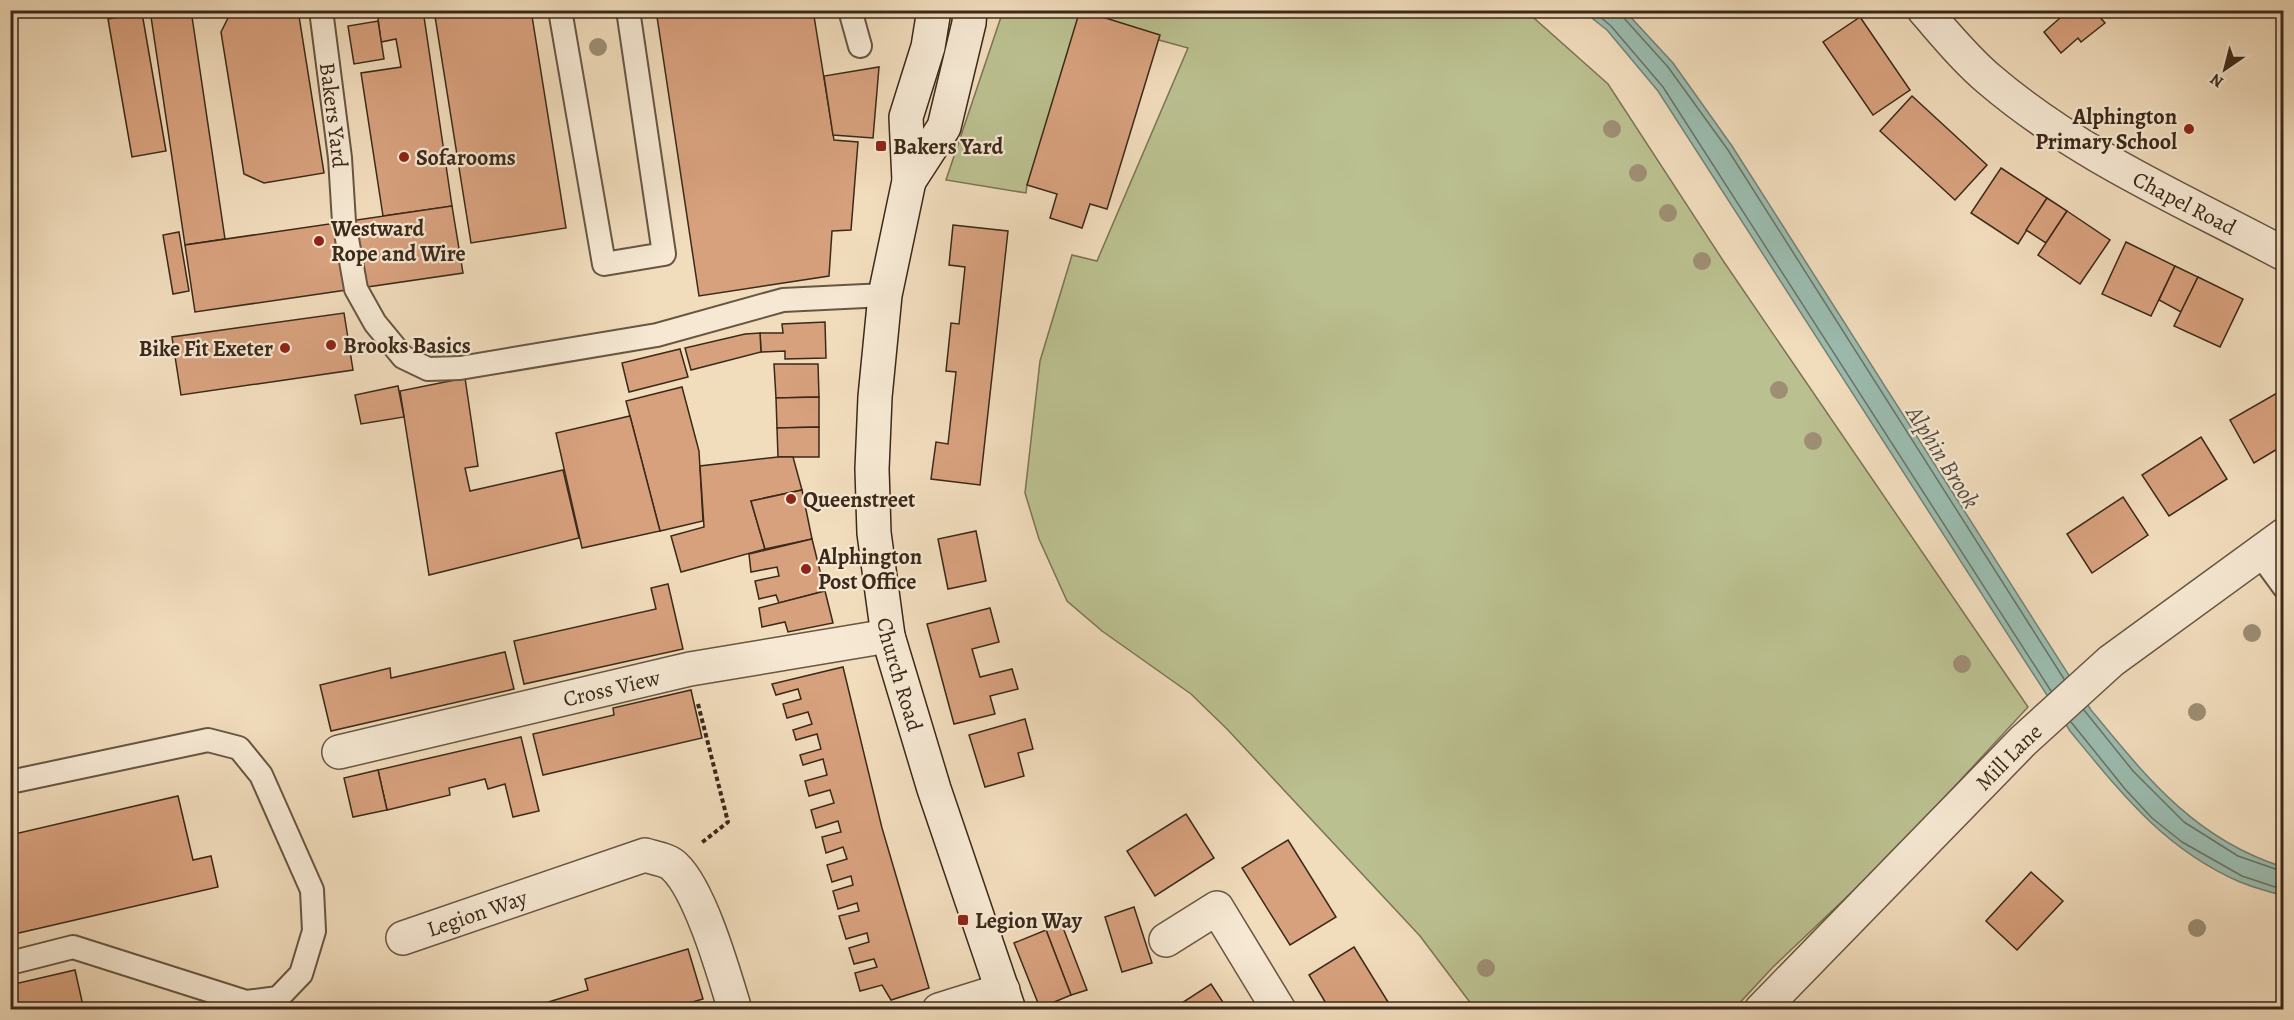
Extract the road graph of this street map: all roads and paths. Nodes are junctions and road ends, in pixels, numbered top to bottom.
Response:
1 (321, 10) edge
2 (628, 10) edge
3 (850, 10) edge
4 (934, 10) edge
5 (970, 10) edge
6 (1924, 10) edge
7 (564, 11) edge
8 (860, 46) dead end
9 (909, 181) junction
10 (2283, 254) edge
11 (885, 295) junction
12 (2271, 544) edge
13 (2283, 587) edge
14 (888, 636) junction
15 (690, 669) junction
16 (339, 752) dead end
17 (10, 782) edge
18 (673, 865) junction
19 (403, 938) dead end
20 (1166, 940) dead end
21 (10, 963) edge
22 (1006, 1000) edge
23 (735, 1010) edge
24 (939, 1010) edge
25 (1279, 1010) edge
26 (1761, 1010) edge

1 - 11 lane, Bakers Yard
2 - 7 lane
3 - 8 lane
4 - 9 street, Church Road
5 - 9 street, Church Road
6 - 10 street, Chapel Road
9 - 11 street, Church Road
11 - 14 street, Church Road
12 - 13 lane
12 - 26 street, Mill Lane
14 - 15 street, Cross View
14 - 22 street, Church Road
15 - 16 street, Cross View
15 - 18 path
17 - 21 lane
18 - 19 street, Legion Way
18 - 23 street
20 - 25 street
22 - 24 street

